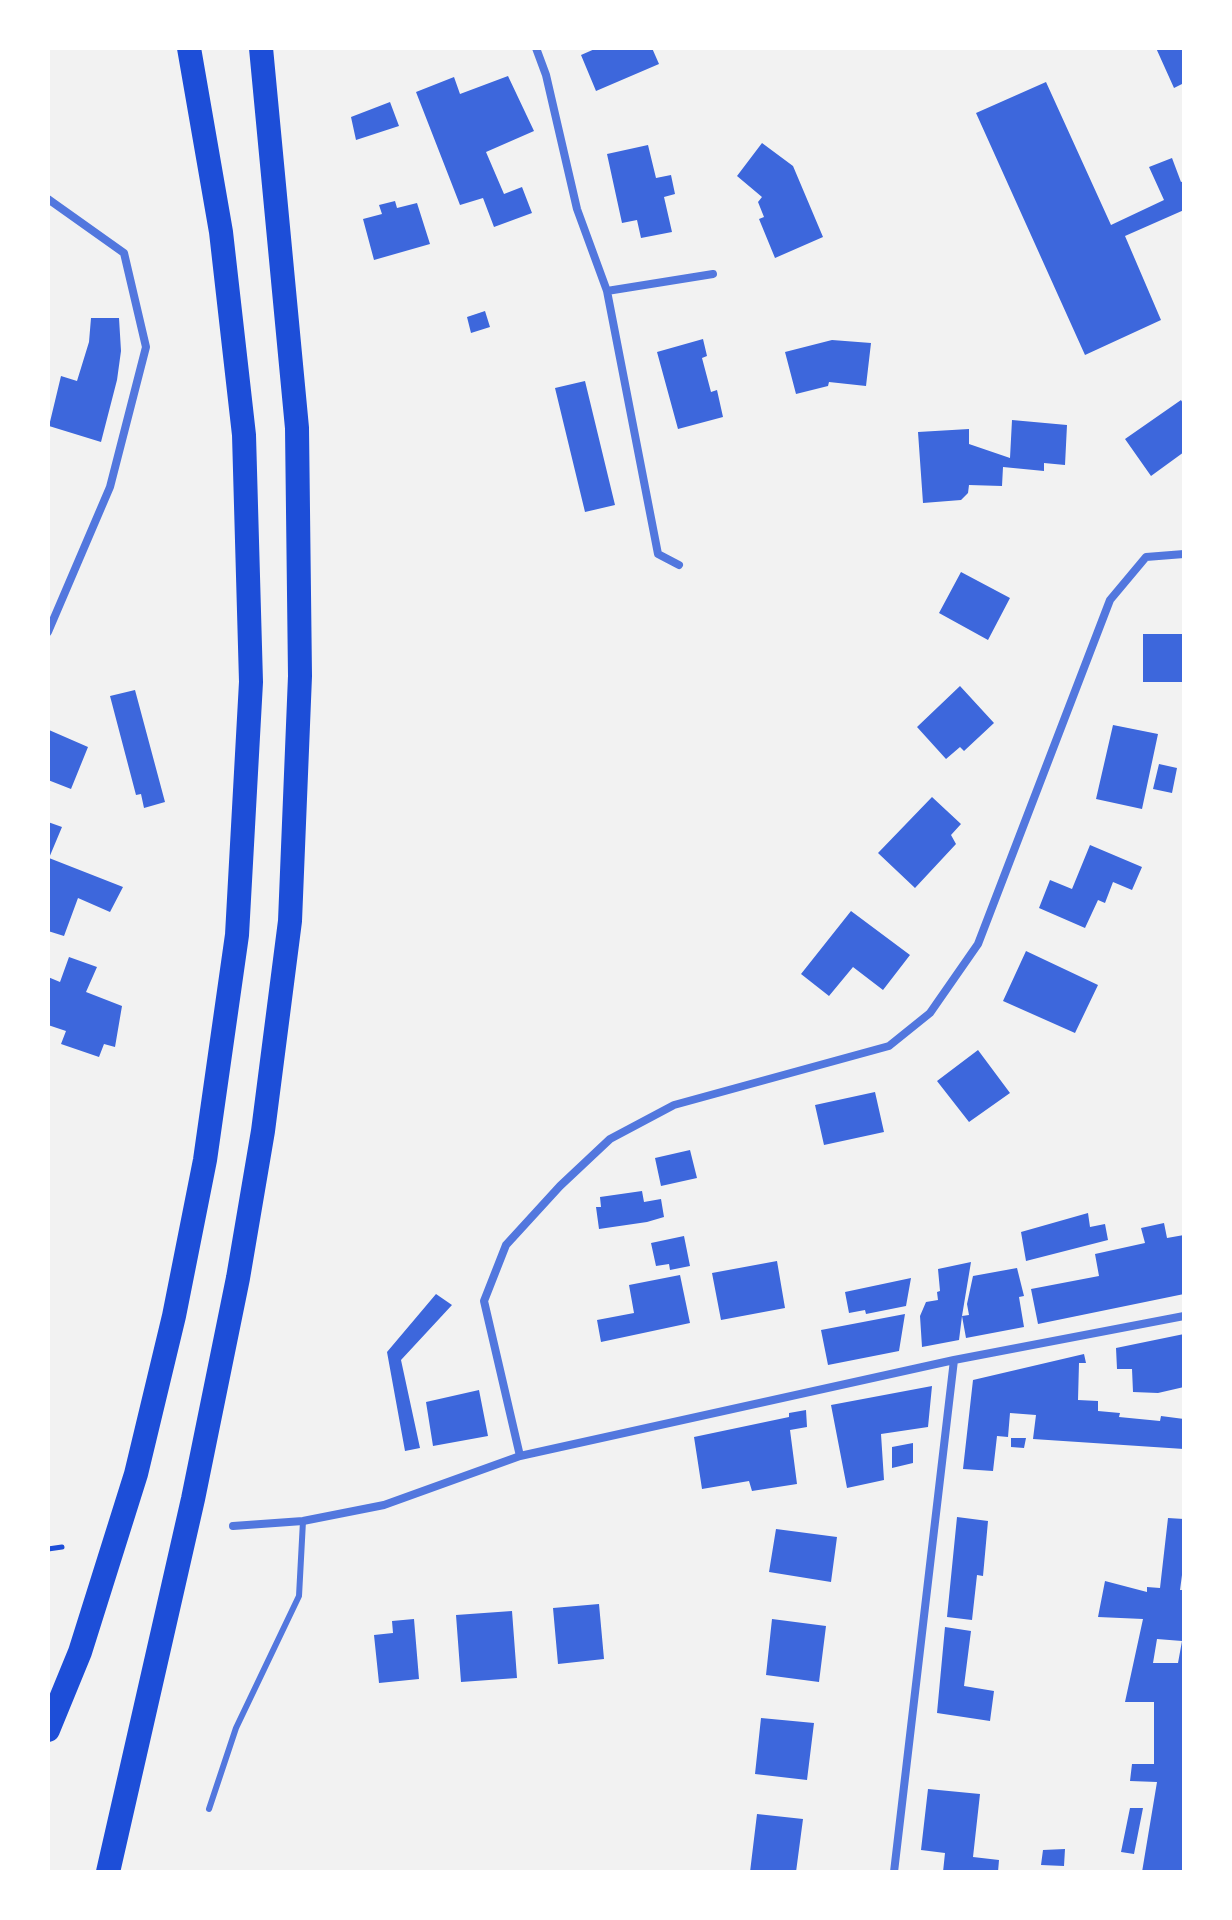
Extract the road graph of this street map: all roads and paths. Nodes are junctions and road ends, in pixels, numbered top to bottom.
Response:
1 (189, 48) edge
2 (261, 48) edge
3 (536, 48) edge
4 (48, 199) edge
5 (713, 274) dead end
6 (607, 291) junction
7 (1184, 554) edge
8 (679, 565) dead end
9 (48, 632) edge
10 (1184, 1316) edge
11 (954, 1360) junction
12 (520, 1456) junction
13 (303, 1521) junction
14 (233, 1526) dead end
15 (62, 1547) dead end
16 (48, 1549) edge
17 (48, 1730) edge
18 (209, 1809) dead end
19 (108, 1872) edge
20 (894, 1872) edge

1 - 17 highway
2 - 19 highway
3 - 6 street
4 - 9 street
5 - 6 street
6 - 8 street
7 - 12 street
10 - 11 street
11 - 12 street
11 - 20 street
12 - 13 street
13 - 14 street
13 - 18 lane
15 - 16 path

